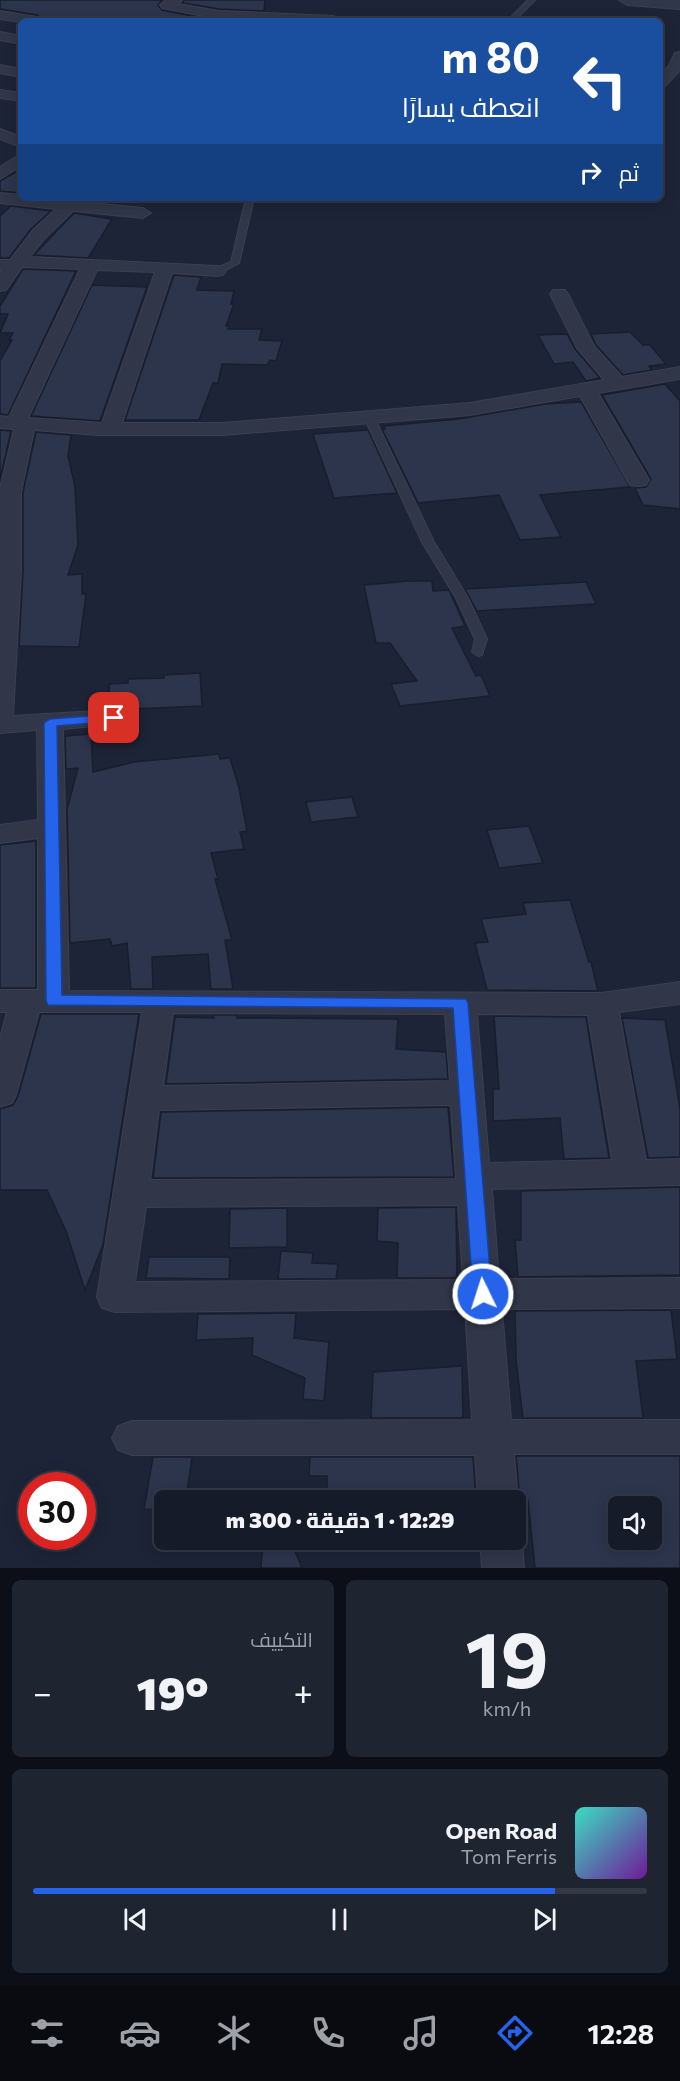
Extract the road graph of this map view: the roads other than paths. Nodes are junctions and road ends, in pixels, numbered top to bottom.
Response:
1 (176, 0) edge
2 (532, 0) edge
3 (627, 0) edge
4 (680, 4) edge
5 (0, 15) edge
6 (18, 18) edge
7 (245, 18) edge
8 (513, 18) edge
9 (0, 36) edge
10 (18, 39) edge
11 (0, 56) edge
12 (680, 56) edge
13 (18, 59) edge
14 (0, 69) edge
15 (18, 72) edge
16 (663, 79) edge
17 (0, 94) edge
18 (18, 97) edge
19 (0, 132) edge
20 (18, 141) edge
21 (18, 161) edge
22 (0, 174) edge
23 (0, 198) edge
24 (18, 199) edge
25 (73, 201) edge
26 (249, 201) edge
27 (143, 213) dead end
28 (11, 264) edge
29 (91, 265) junction
30 (165, 267) junction
31 (217, 271) joint
32 (0, 285) edge
33 (559, 294) dead end
34 (680, 373) edge
35 (618, 384) junction
36 (586, 389) junction
37 (369, 417) junction
38 (14, 423) edge
39 (110, 429) junction
40 (638, 480) dead end
41 (478, 652) dead end
42 (114, 718) dead end
43 (0, 723) edge
44 (50, 723) junction
45 (52, 827) junction
46 (0, 834) edge
47 (680, 993) edge
48 (27, 1001) edge
49 (159, 1001) junction
50 (460, 1003) junction
51 (602, 1004) junction
52 (467, 1093) junction
53 (0, 1095) edge
54 (145, 1098) junction
55 (680, 1172) edge
56 (632, 1173) junction
57 (474, 1184) junction
58 (131, 1194) junction
59 (680, 1293) edge
60 (483, 1294) junction
61 (493, 1437) junction
62 (680, 1437) edge
63 (132, 1438) dead end
64 (497, 1490) edge
65 (502, 1550) edge
66 (503, 1568) edge

1 - 7 street
2 - 8 lane
3 - 4 street
5 - 6 street
9 - 10 street
11 - 13 street
12 - 16 street
14 - 15 street
17 - 18 street
19 - 20 street
21 - 22 street
23 - 24 street
25 - 27 street
25 - 28 street
26 - 31 lane
28 - 29 street
28 - 32 street
29 - 30 street
29 - 38 street
30 - 31 street
30 - 39 street
33 - 35 street
34 - 35 street
35 - 36 street
36 - 37 street
36 - 40 street
37 - 39 street
37 - 41 lane
38 - 39 street
38 - 43 street
42 - 44 street
43 - 44 street
44 - 45 street
45 - 46 street
45 - 48 street
47 - 51 street
48 - 49 street
48 - 53 street
49 - 50 street
49 - 54 street
50 - 51 street
50 - 52 street
51 - 56 street
52 - 54 street
52 - 57 street
54 - 58 street
55 - 56 street
56 - 57 street
57 - 58 street
57 - 60 street
58 - 60 street
59 - 60 street
60 - 61 street
61 - 62 street
61 - 63 street
61 - 64 street
65 - 66 street

